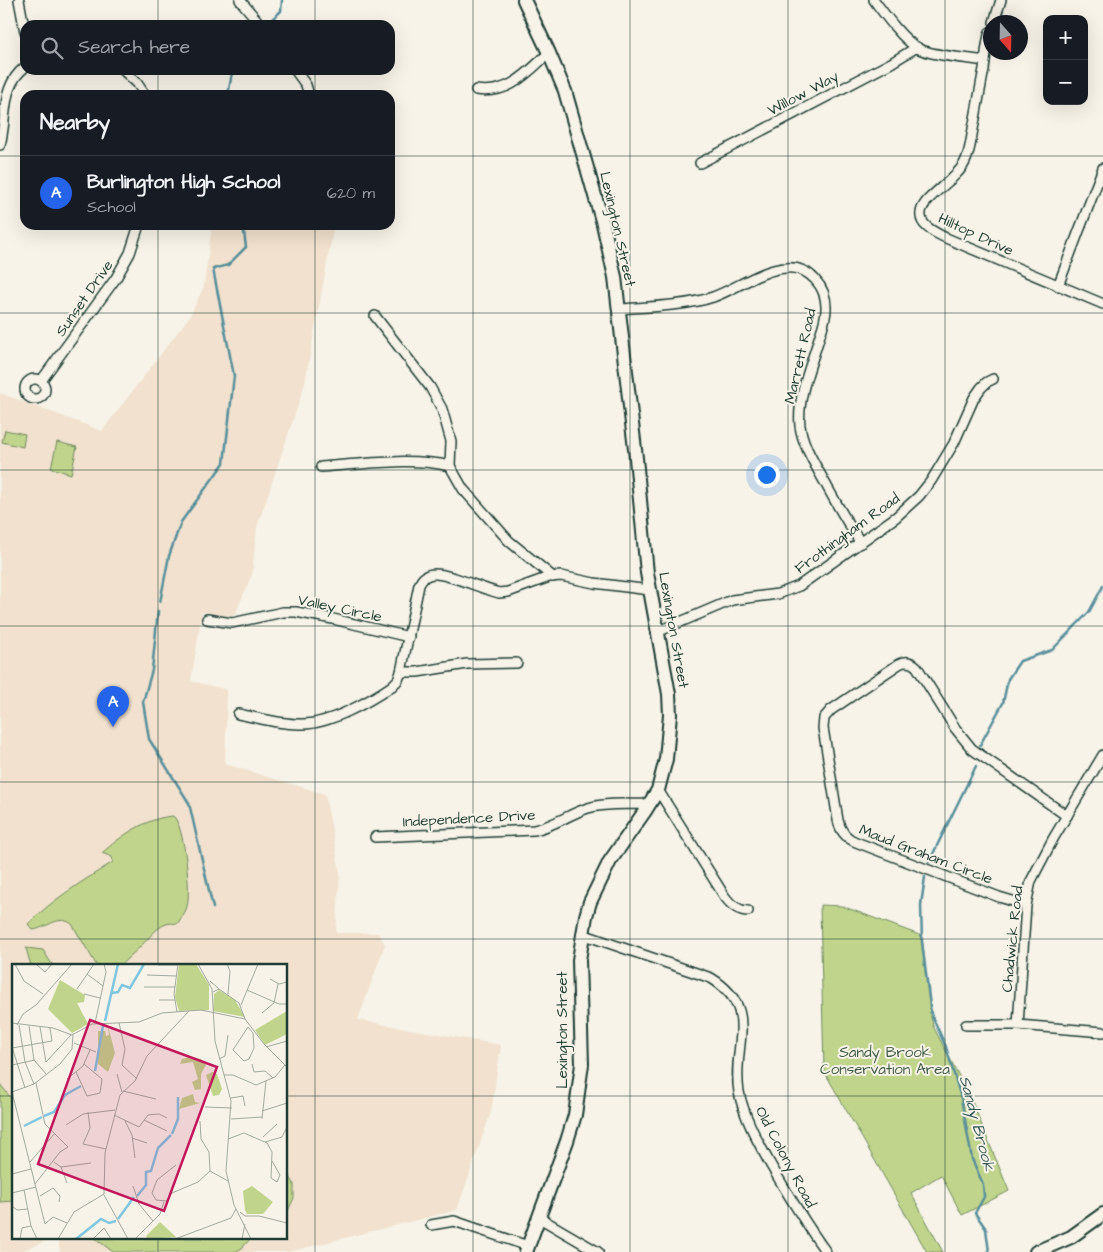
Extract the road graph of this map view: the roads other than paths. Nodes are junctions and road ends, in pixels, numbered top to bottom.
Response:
1 (19, 0) edge
2 (240, 0) edge
3 (524, 0) edge
4 (874, 0) edge
5 (1002, 0) edge
6 (997, 15) edge
7 (23, 20) edge
8 (256, 20) edge
9 (917, 47) junction
10 (549, 53) junction
11 (985, 61) joint
12 (20, 72) edge
13 (128, 75) edge
14 (299, 75) edge
15 (142, 90) edge
16 (308, 90) edge
17 (476, 90) dead end
18 (0, 145) edge
19 (700, 162) dead end
20 (1103, 168) edge
21 (138, 230) edge
22 (1058, 286) junction
23 (1103, 304) edge
24 (619, 309) junction
25 (375, 316) dead end
26 (994, 379) dead end
27 (41, 381) dead end
28 (450, 466) junction
29 (321, 467) dead end
30 (861, 543) junction
31 (553, 577) junction
32 (650, 590) junction
33 (207, 619) dead end
34 (657, 632) junction
35 (408, 637) junction
36 (517, 663) dead end
37 (401, 672) junction
38 (238, 714) dead end
39 (1103, 755) edge
40 (658, 790) junction
41 (649, 804) junction
42 (1067, 816) junction
43 (375, 837) dead end
44 (1026, 905) junction
45 (748, 911) dead end
46 (582, 934) junction
47 (966, 1025) dead end
48 (1018, 1026) junction
49 (1103, 1032) edge
50 (1103, 1214) edge
51 (538, 1217) junction
52 (431, 1225) dead end
53 (1061, 1247) edge
54 (527, 1249) edge
55 (598, 1252) edge
56 (826, 1252) edge
57 (1036, 1252) edge

1 - 7 street
2 - 8 street
3 - 10 street, Lexington Street
4 - 9 street
5 - 6 street
9 - 11 street
9 - 19 street, Willow Way
10 - 17 street
10 - 24 street, Lexington Street
11 - 22 street, Hilltop Drive
12 - 18 street
13 - 15 street
14 - 16 street
20 - 22 street
21 - 27 street, Sunset Drive
22 - 23 street, Hilltop Drive
24 - 30 street, Marrett Road
24 - 32 street, Lexington Street
25 - 28 street
26 - 30 street, Frothingham Road
28 - 29 street
28 - 31 street
30 - 34 street, Frothingham Road
31 - 32 street
31 - 35 street
32 - 34 street, Lexington Street
33 - 35 street, Valley Circle
34 - 40 street, Lexington Street
35 - 37 street
36 - 37 street
37 - 38 street
39 - 42 street, Chadwick Road
40 - 41 street, Lexington Street
40 - 45 street
41 - 43 street, Independence Drive
41 - 46 street, Lexington Street
42 - 44 street, Chadwick Road
42 - 44 street, Maud Graham Circle
44 - 48 street, Chadwick Road
46 - 51 street, Lexington Street
46 - 56 street, Old Colony Road
47 - 48 street
48 - 49 street
50 - 53 street
51 - 54 street, Lexington Street
51 - 55 street
52 - 54 street
53 - 57 street

